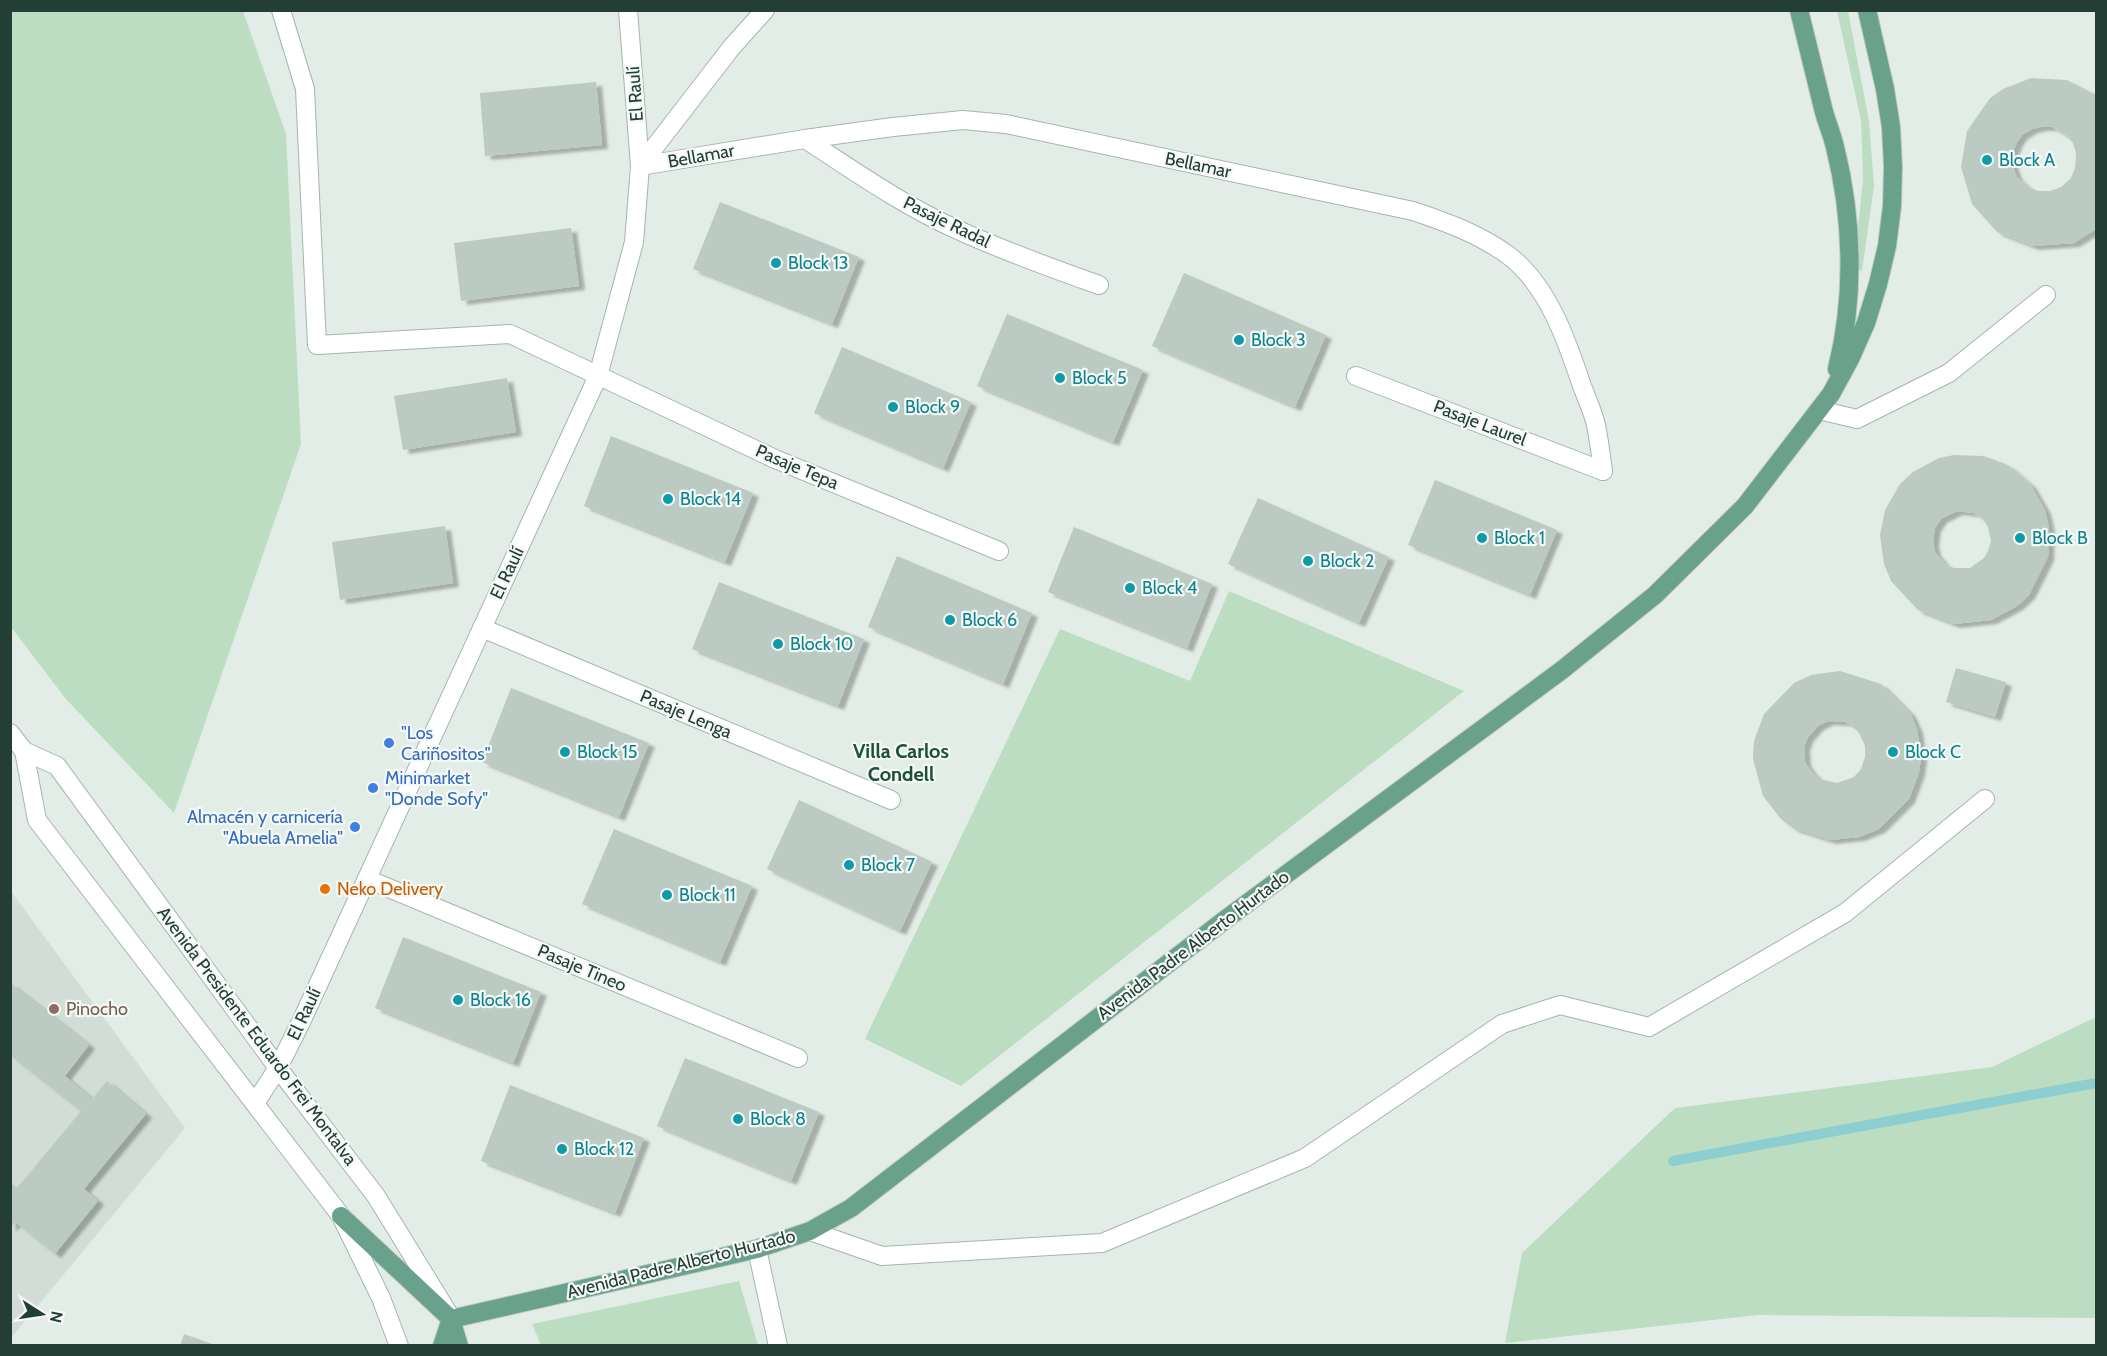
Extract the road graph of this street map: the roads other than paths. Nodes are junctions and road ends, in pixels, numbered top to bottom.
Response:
1 (280, 10) edge
2 (628, 10) edge
3 (765, 10) edge
4 (1867, 10) edge
5 (1802, 14) edge
6 (805, 139) junction
7 (640, 166) junction
8 (1098, 285) dead end
9 (2046, 295) dead end
10 (598, 376) junction
11 (1356, 376) dead end
12 (1831, 394) junction
13 (1819, 410) junction
14 (1603, 471) joint
15 (999, 551) dead end
16 (482, 628) junction
17 (10, 733) edge
18 (24, 752) junction
19 (1985, 799) dead end
20 (891, 800) dead end
21 (367, 879) junction
22 (798, 1058) dead end
23 (278, 1068) junction
24 (255, 1103) junction
25 (341, 1216) junction
26 (810, 1231) junction
27 (757, 1249) junction
28 (452, 1319) junction
29 (399, 1346) edge
30 (442, 1346) edge
31 (459, 1346) edge
32 (778, 1346) edge

1 - 10 street, Pasaje Tepa
2 - 7 street, El Raulí
3 - 7 street
4 - 12 main road, Avenida Padre Alberto Hurtado
5 - 12 main road, Avenida Padre Alberto Hurtado
6 - 7 street, Bellamar
6 - 8 street, Pasaje Radal
6 - 14 street, Bellamar
7 - 10 street, El Raulí
9 - 13 street
10 - 15 street, Pasaje Tepa
10 - 16 street, El Raulí
11 - 14 street, Pasaje Laurel
12 - 13 main road, Avenida Padre Alberto Hurtado
13 - 26 main road, Avenida Padre Alberto Hurtado
16 - 20 street, Pasaje Lenga
16 - 21 street, El Raulí
17 - 18 street
18 - 23 street, Avenida Presidente Eduardo Frei Montalva
18 - 24 street
19 - 26 street
21 - 22 street, Pasaje Tineo
21 - 23 street, El Raulí
23 - 24 street, El Raulí
23 - 28 street, Avenida Presidente Eduardo Frei Montalva
24 - 25 street
25 - 28 main road
25 - 29 street
26 - 27 main road, Avenida Padre Alberto Hurtado
27 - 28 main road, Avenida Padre Alberto Hurtado
27 - 32 street
28 - 30 main road
28 - 31 main road, Avenida Presidente Eduardo Frei Montalva

